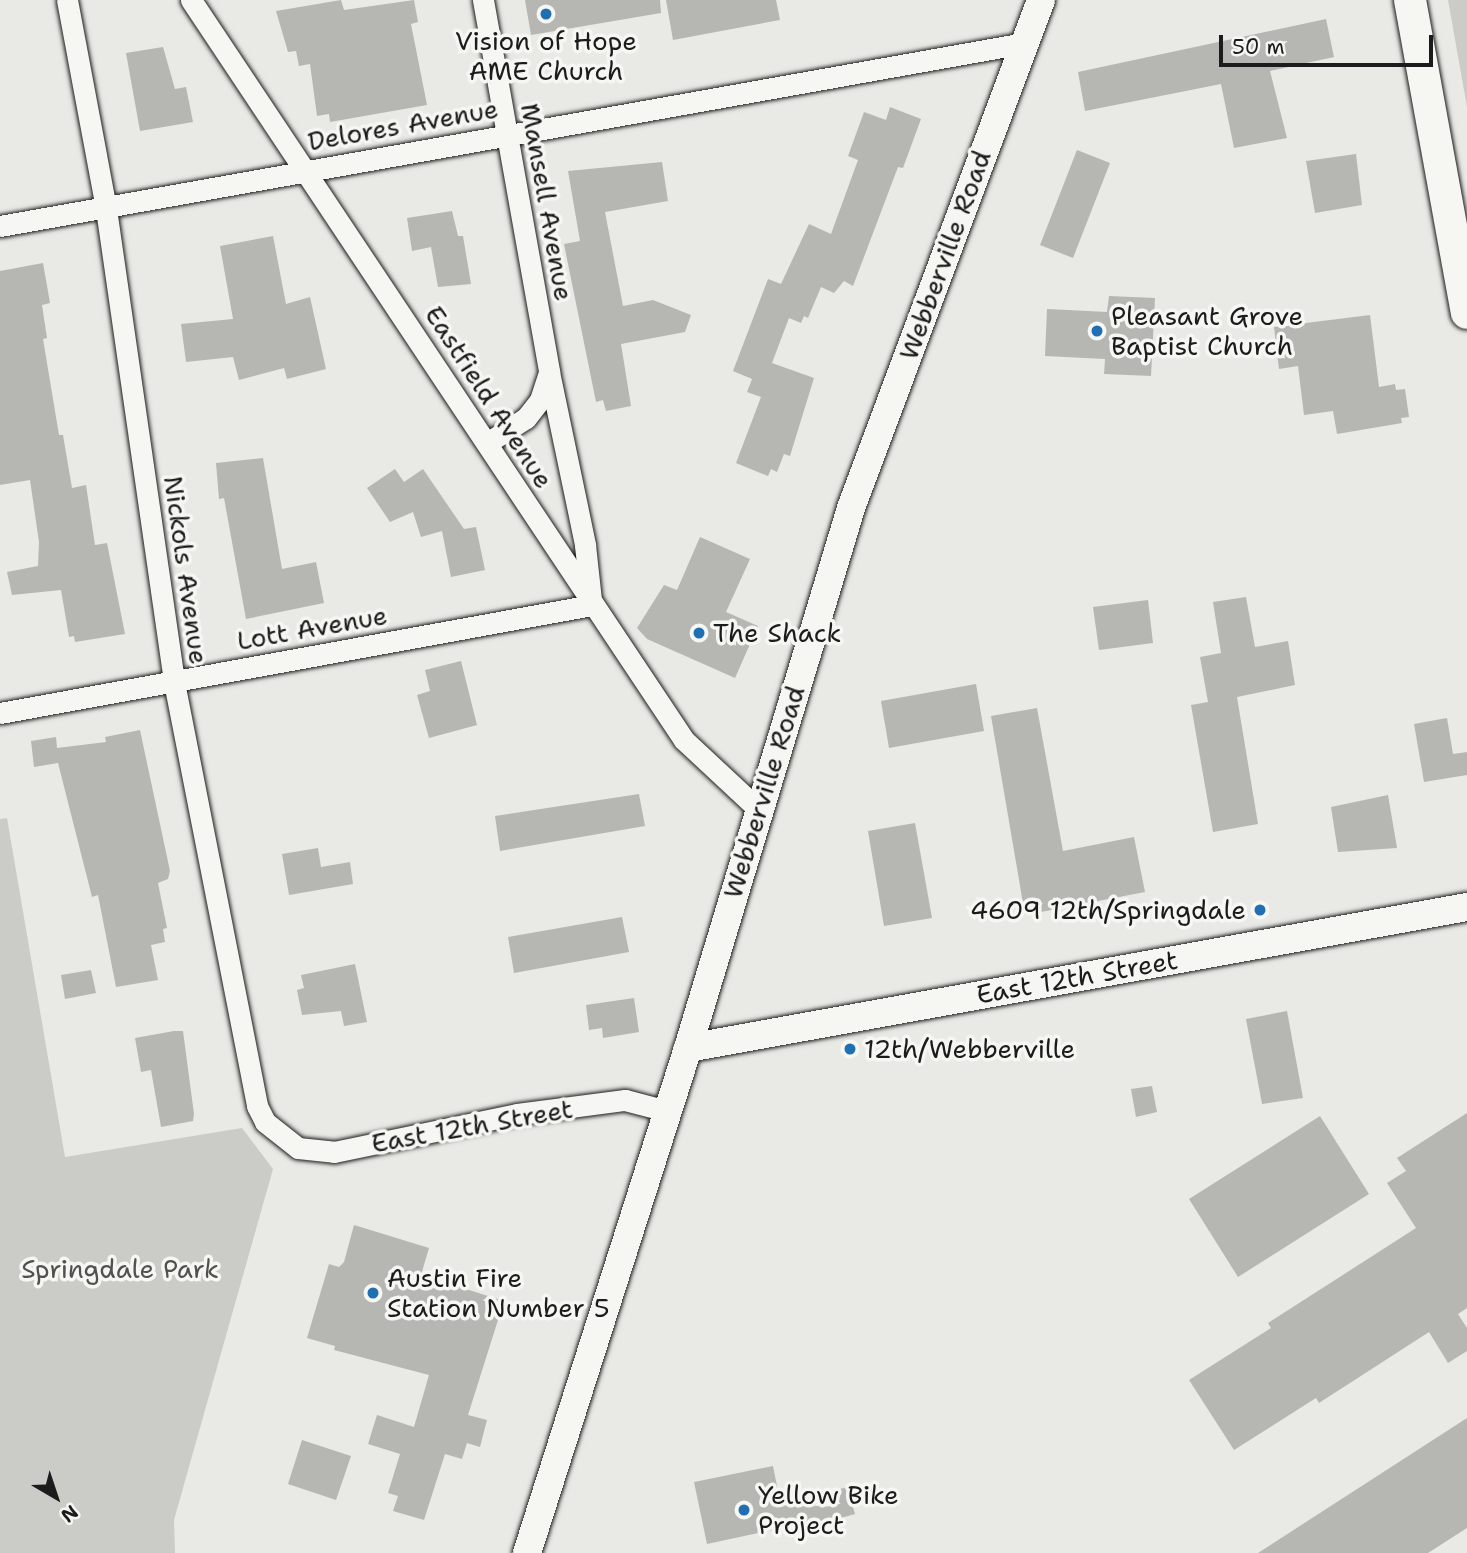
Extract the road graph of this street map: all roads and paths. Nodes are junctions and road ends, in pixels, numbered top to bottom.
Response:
1 (67, 0) edge
2 (191, 0) edge
3 (483, 0) edge
4 (1041, 0) edge
5 (1410, 0) edge
6 (1024, 43) junction
7 (507, 134) junction
8 (306, 171) junction
9 (106, 209) junction
10 (0, 226) edge
11 (1467, 313) edge
12 (549, 372) junction
13 (487, 443) junction
14 (592, 606) junction
15 (174, 682) junction
16 (0, 713) edge
17 (759, 810) junction
18 (1467, 907) edge
19 (688, 1048) junction
20 (667, 1111) junction
21 (280, 1138) joint
22 (527, 1553) edge

1 - 9 street, Nickols Avenue
2 - 8 street, Eastfield Avenue
3 - 7 street, Mansell Avenue
4 - 6 street, Webberville Road
5 - 11 main road
6 - 7 street, Delores Avenue
6 - 17 street, Webberville Road
7 - 8 street, Delores Avenue
7 - 12 street, Mansell Avenue
8 - 9 street, Delores Avenue
8 - 13 street, Eastfield Avenue
9 - 10 street, Delores Avenue
9 - 15 street, Nickols Avenue
12 - 13 street
12 - 14 street, Mansell Avenue
13 - 14 street, Eastfield Avenue
14 - 15 street, Lott Avenue
14 - 17 street, Eastfield Avenue
15 - 16 street, Lott Avenue
15 - 21 street, Nickols Avenue
17 - 19 street, Webberville Road
18 - 19 street, East 12th Street
19 - 20 street, Webberville Road
20 - 21 street, East 12th Street
20 - 22 street, Webberville Road

